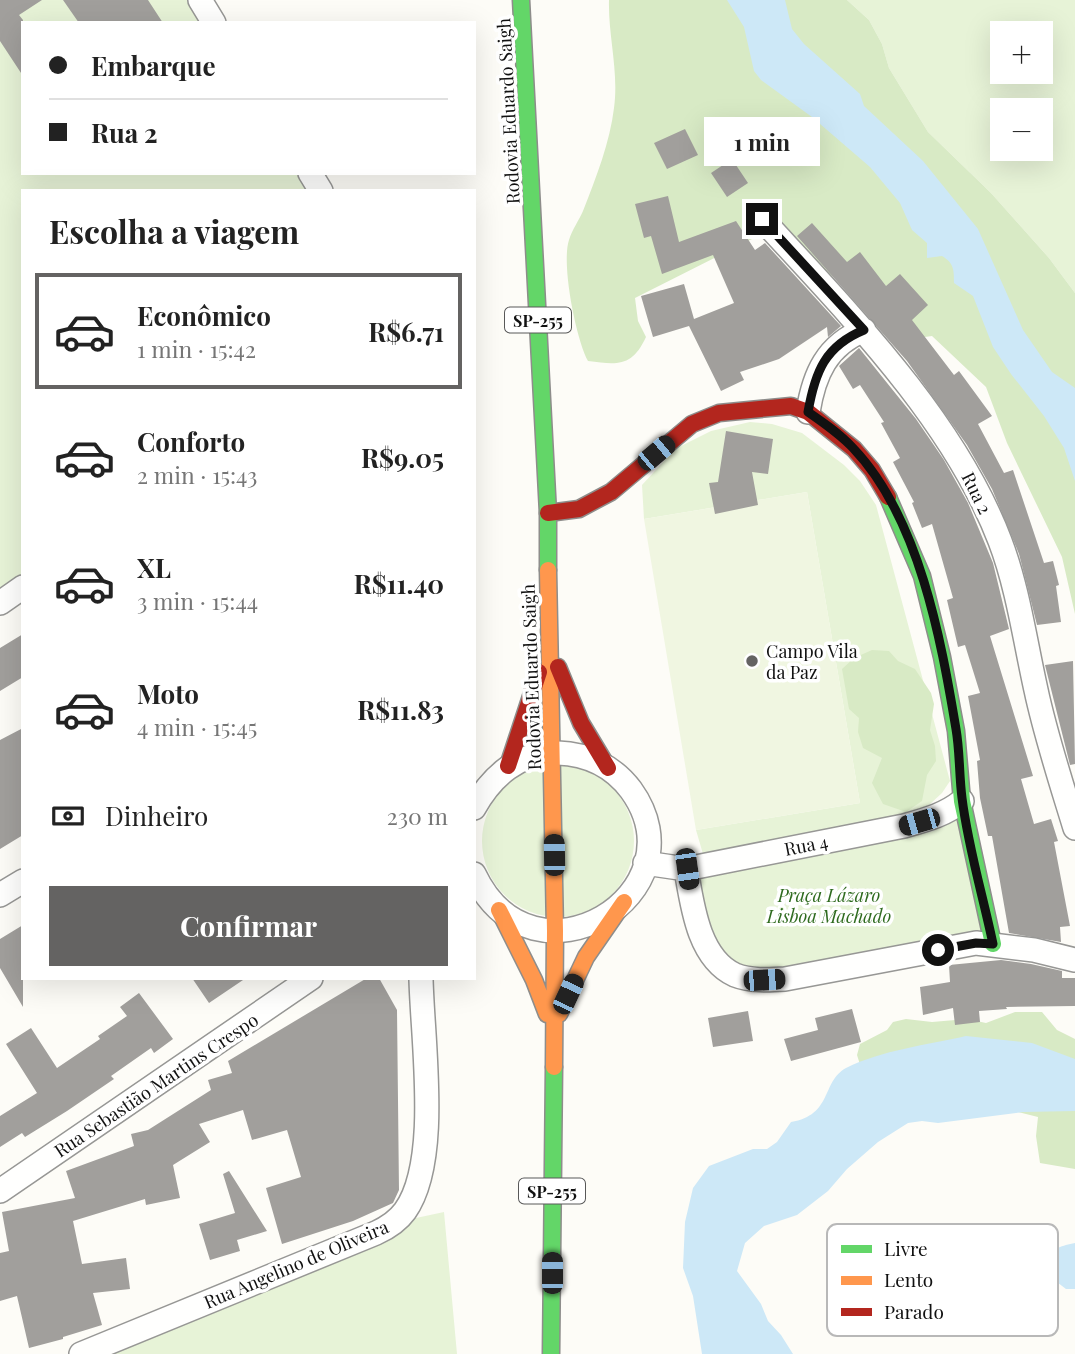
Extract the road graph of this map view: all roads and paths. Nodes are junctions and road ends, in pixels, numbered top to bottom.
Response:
1 (200, 0) edge
2 (521, 0) edge
3 (213, 21) edge
4 (762, 219) dead end
5 (864, 330) junction
6 (808, 412) junction
7 (548, 513) junction
8 (21, 588) edge
9 (0, 603) edge
10 (547, 639) junction
11 (552, 752) junction
12 (508, 766) junction
13 (608, 768) junction
14 (480, 790) edge
15 (962, 801) junction
16 (1075, 828) edge
17 (645, 863) junction
18 (687, 869) junction
19 (476, 878) edge
20 (21, 882) edge
21 (0, 895) edge
22 (624, 902) junction
23 (499, 910) junction
24 (555, 931) junction
25 (993, 944) junction
26 (1075, 960) edge
27 (308, 980) edge
28 (421, 980) edge
29 (552, 1029) junction
30 (0, 1191) edge
31 (81, 1354) edge
32 (551, 1354) edge

1 - 3 street
2 - 7 main road, Rodovia Eduardo Saigh / SP-255
4 - 5 street, Rua 2
5 - 6 street
5 - 16 street, Rua 2
6 - 7 main road
6 - 15 main road
7 - 10 main road, Rodovia Eduardo Saigh / SP-255
8 - 9 street
10 - 11 main road, Rodovia Eduardo Saigh / SP-255
10 - 12 main road
10 - 13 main road
11 - 12 street
11 - 13 street
11 - 24 main road, Rodovia Eduardo Saigh / SP-255
12 - 14 street
13 - 17 street
15 - 18 street, Rua 4
15 - 25 main road
17 - 18 street, Rua 4
17 - 22 street
18 - 25 street
19 - 23 street
20 - 21 street
22 - 24 street
22 - 29 main road
23 - 24 street
23 - 29 main road
24 - 29 main road, Rodovia Eduardo Saigh / SP-255
25 - 26 street
27 - 30 street, Rua Sebastião Martins Crespo
28 - 31 street, Rua Angelino de Oliveira
29 - 32 main road, Rodovia Eduardo Saigh / SP-255

